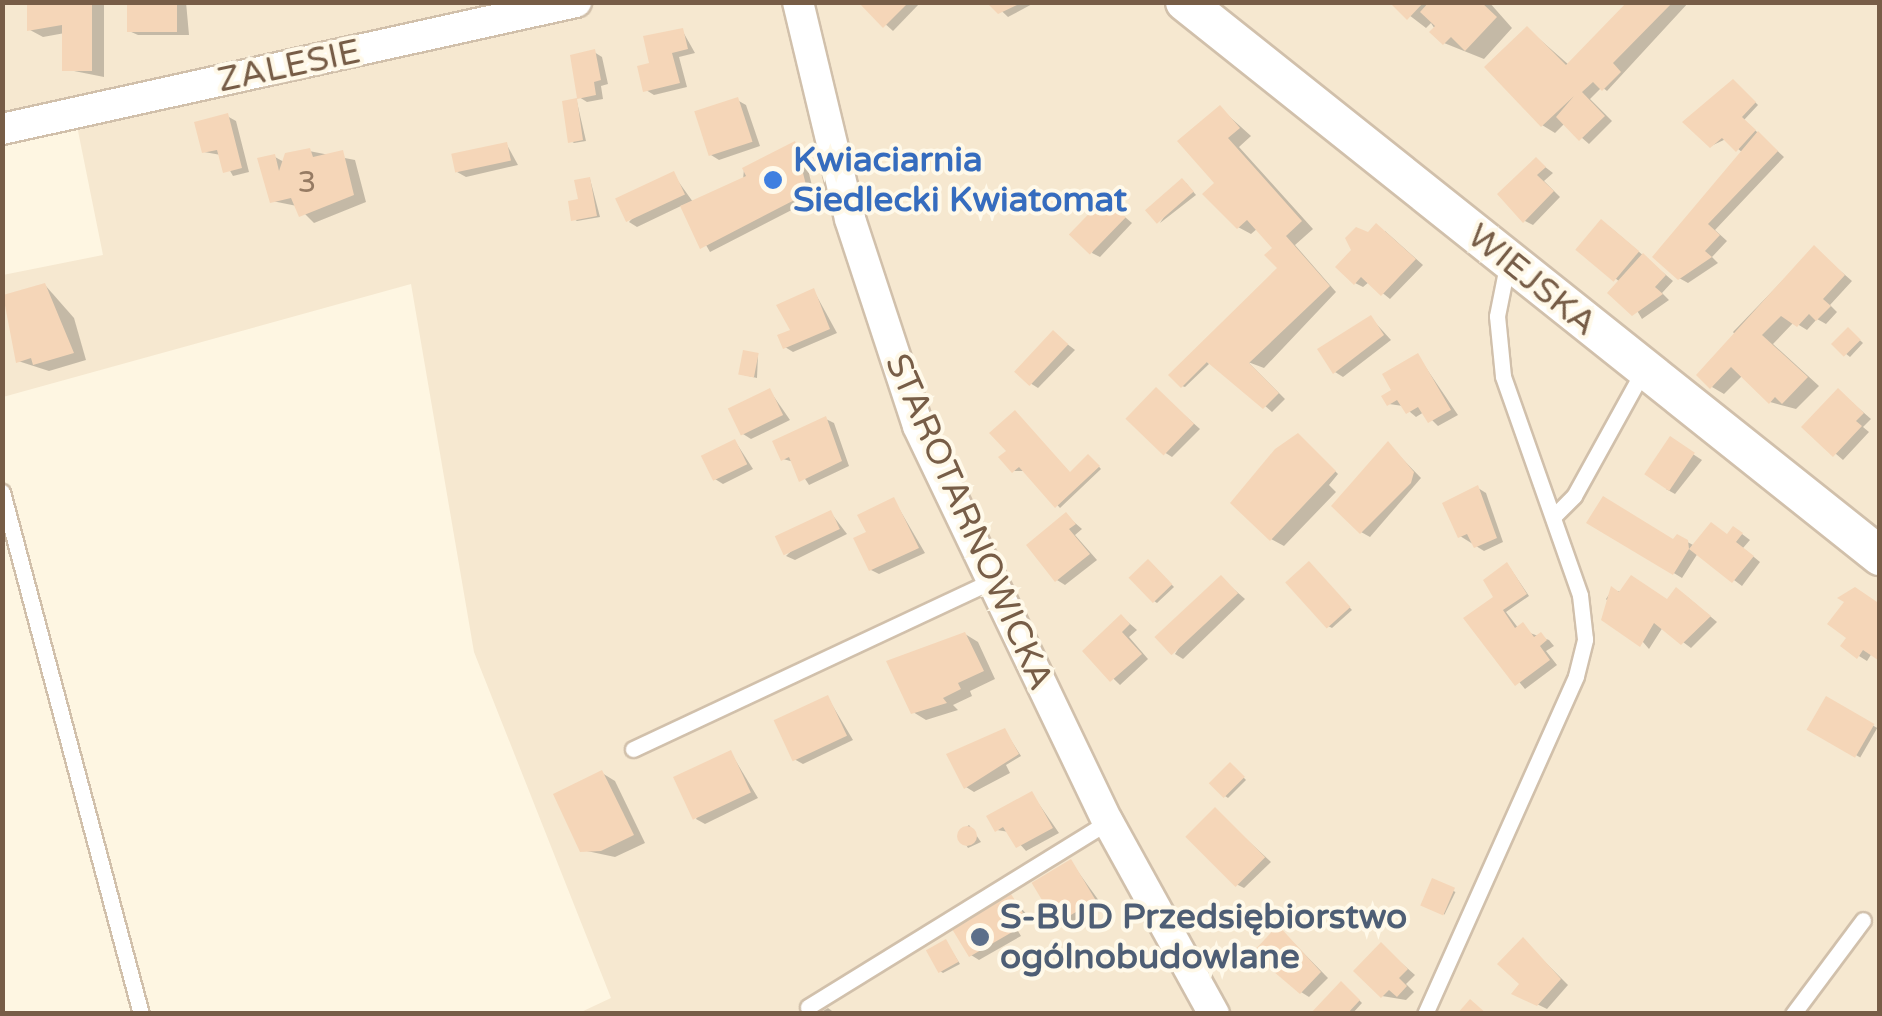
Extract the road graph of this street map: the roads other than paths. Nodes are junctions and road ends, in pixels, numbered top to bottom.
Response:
1 (576, 2) edge
2 (798, 2) edge
3 (1185, 2) edge
4 (2, 129) edge
5 (1508, 260) junction
6 (1643, 370) junction
7 (2, 492) edge
8 (1555, 515) junction
9 (1880, 556) edge
10 (992, 582) junction
11 (633, 749) dead end
12 (1108, 822) junction
13 (1864, 920) dead end
14 (808, 1006) dead end
15 (141, 1014) edge
16 (1214, 1014) edge
17 (1425, 1014) edge
18 (1793, 1014) edge

1 - 4 street, ZALESIE
2 - 10 street, STAROTARNOWICKA
3 - 5 street, WIEJSKA
5 - 6 street, WIEJSKA
5 - 8 lane
6 - 8 lane
6 - 9 street, WIEJSKA
7 - 15 lane
8 - 17 lane
10 - 11 lane
10 - 12 street, STAROTARNOWICKA
12 - 14 lane
12 - 16 street, STAROTARNOWICKA
13 - 18 lane

